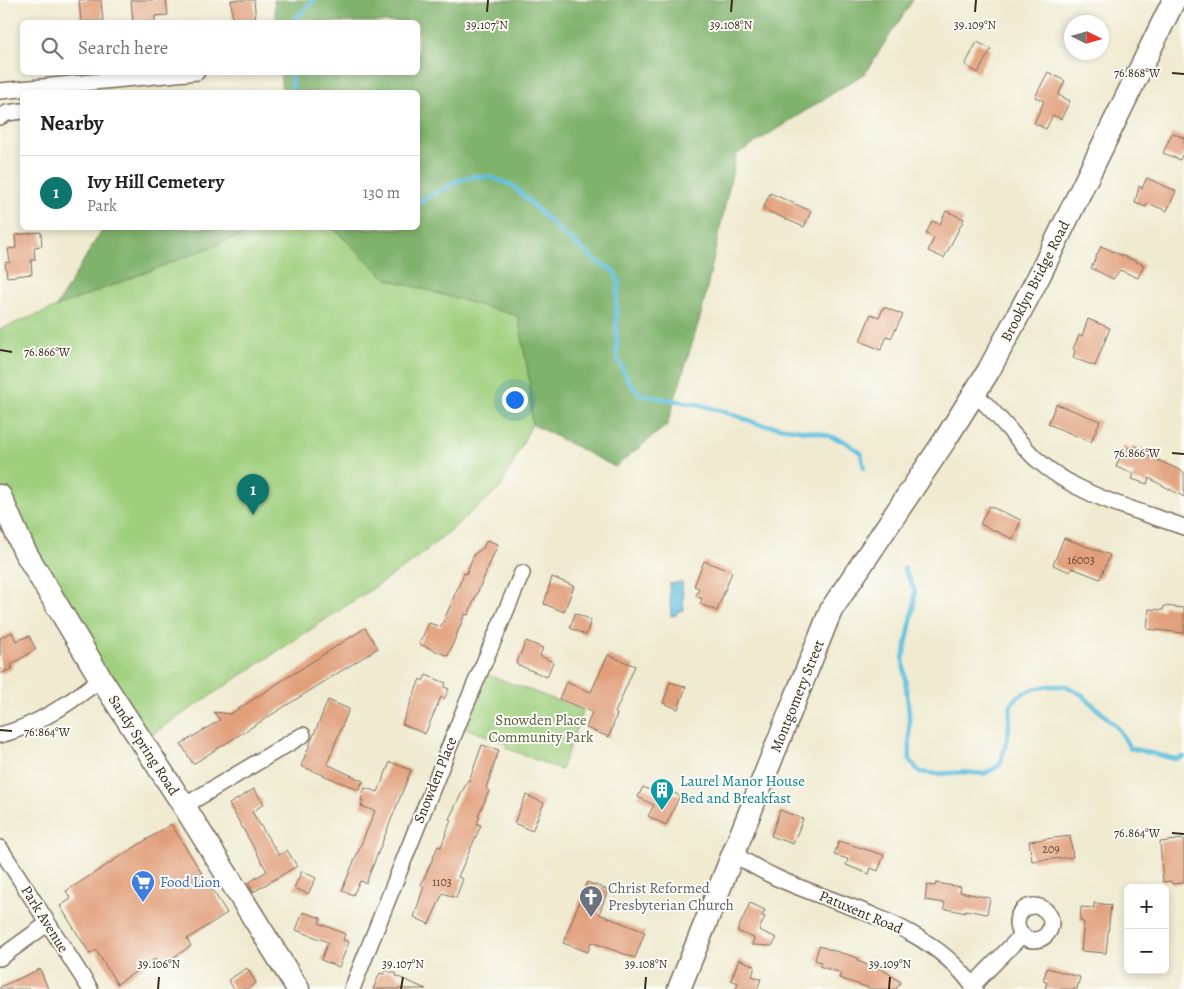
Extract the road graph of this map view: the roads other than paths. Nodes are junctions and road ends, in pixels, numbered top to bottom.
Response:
1 (1174, 0) edge
2 (166, 75) edge
3 (0, 91) edge
4 (20, 111) edge
5 (0, 117) edge
6 (974, 394) junction
7 (0, 496) edge
8 (1184, 527) edge
9 (871, 548) joint
10 (522, 573) dead end
11 (101, 679) junction
12 (0, 735) edge
13 (303, 735) dead end
14 (184, 806) junction
15 (0, 848) edge
16 (734, 854) junction
17 (47, 924) junction
18 (1022, 935) dead end
19 (0, 958) edge
20 (974, 987) edge
21 (90, 989) edge
22 (298, 989) edge
23 (352, 989) edge
24 (679, 989) edge

1 - 6 street, Brooklyn Bridge Road
2 - 3 street
4 - 5 street
6 - 8 street
6 - 9 street, Brooklyn Bridge Road
7 - 11 street, Sandy Spring Road
9 - 16 street, Montgomery Street
10 - 23 street, Snowden Place
11 - 12 street
11 - 14 street, Sandy Spring Road
13 - 14 street
14 - 22 street, Sandy Spring Road
15 - 17 street, Park Avenue
16 - 20 street, Patuxent Road
16 - 24 street, Montgomery Street
17 - 19 street
17 - 21 street, Park Avenue
18 - 20 street

